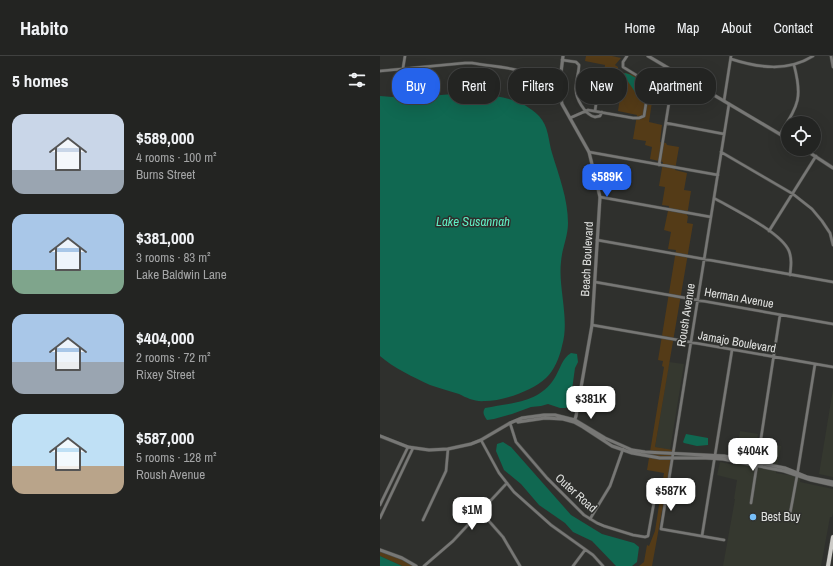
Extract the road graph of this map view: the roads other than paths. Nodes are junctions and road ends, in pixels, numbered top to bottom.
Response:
1 (405, 56) edge
2 (627, 56) edge
3 (648, 56) edge
4 (813, 56) edge
5 (831, 56) edge
6 (654, 57) edge
7 (562, 58) edge
8 (731, 58) edge
9 (794, 65) junction
10 (833, 67) edge
11 (403, 68) joint
12 (561, 68) edge
13 (579, 68) edge
14 (670, 68) edge
15 (392, 69) edge
16 (508, 69) edge
17 (380, 71) edge
18 (716, 96) edge
19 (724, 101) junction
20 (562, 104) edge
21 (581, 104) edge
22 (596, 104) edge
23 (669, 104) edge
24 (729, 104) junction
25 (585, 110) junction
26 (595, 111) junction
27 (602, 112) junction
28 (570, 118) junction
29 (666, 123) junction
30 (724, 134) junction
31 (780, 134) joint
32 (589, 152) junction
33 (721, 152) junction
34 (816, 156) joint
35 (658, 165) junction
36 (833, 168) edge
37 (718, 175) junction
38 (793, 194) junction
39 (600, 197) junction
40 (714, 198) junction
41 (711, 217) junction
42 (769, 231) junction
43 (597, 240) junction
44 (833, 245) edge
45 (704, 259) junction
46 (790, 275) junction
47 (595, 282) junction
48 (833, 282) edge
49 (697, 300) junction
50 (780, 315) junction
51 (833, 324) edge
52 (592, 325) junction
53 (690, 343) junction
54 (732, 350) junction
55 (774, 357) junction
56 (815, 364) junction
57 (833, 367) edge
58 (575, 421) junction
59 (510, 423) junction
60 (380, 436) edge
61 (481, 440) junction
62 (408, 447) junction
63 (413, 448) junction
64 (448, 449) junction
65 (623, 449) junction
66 (672, 456) junction
67 (715, 457) junction
68 (757, 464) junction
69 (798, 474) junction
70 (658, 480) dead end
71 (506, 483) junction
72 (833, 483) edge
73 (751, 503) dead end
74 (380, 505) edge
75 (481, 512) junction
76 (790, 514) dead end
77 (380, 518) edge
78 (590, 519) junction
79 (423, 520) dead end
80 (702, 536) junction
81 (833, 537) edge
82 (724, 540) dead end
83 (832, 548) edge
84 (380, 550) edge
85 (585, 550) junction
86 (416, 566) edge
87 (424, 566) edge
88 (520, 566) edge
89 (573, 566) edge
90 (603, 566) edge
91 (828, 566) edge

1 - 11 street
2 - 27 street
3 - 6 street
4 - 9 street
5 - 10 street
6 - 14 street
7 - 12 street, Beach Boulevard
7 - 13 street
8 - 9 street
8 - 19 street
9 - 31 street
11 - 16 street
15 - 17 street
18 - 19 street
19 - 24 street
20 - 28 street, Beach Boulevard
21 - 25 street
22 - 26 street
23 - 29 street
24 - 30 street, Roush Avenue
24 - 31 street
25 - 26 street
25 - 27 street
25 - 28 street
26 - 27 street
28 - 32 street, Beach Boulevard
29 - 30 street
29 - 35 street
30 - 33 street, Roush Avenue
32 - 35 street
32 - 39 street, Beach Boulevard
33 - 37 street, Roush Avenue
33 - 38 street
34 - 36 street
34 - 38 street
35 - 37 street
37 - 40 street, Roush Avenue
38 - 42 street
38 - 44 street
39 - 41 street
39 - 43 street, Beach Boulevard
40 - 41 street, Roush Avenue
40 - 42 street
41 - 45 street, Roush Avenue
42 - 46 street
43 - 45 street
43 - 47 street, Beach Boulevard
45 - 46 street
45 - 49 street, Roush Avenue
46 - 48 street
47 - 49 street, Herman Avenue
47 - 52 street, Beach Boulevard
49 - 50 street, Herman Avenue
49 - 53 street, Roush Avenue
50 - 51 street, Herman Avenue
50 - 55 street
52 - 53 street, Jamajo Boulevard
52 - 58 street, Beach Boulevard
53 - 54 street, Jamajo Boulevard
53 - 66 street, Roush Avenue
54 - 55 street, Jamajo Boulevard
54 - 67 street
55 - 56 street, Jamajo Boulevard
55 - 68 street
56 - 57 street, Jamajo Boulevard
56 - 69 street
58 - 59 street
58 - 65 street
59 - 61 street
59 - 78 street, Outer Road
60 - 62 street
61 - 64 street
61 - 71 street
62 - 63 street
62 - 74 street
63 - 64 street
63 - 77 street
64 - 79 street
65 - 66 street
65 - 78 street
66 - 67 street
66 - 80 street, Roush Avenue
67 - 68 street
67 - 80 street
68 - 69 street
68 - 73 street
69 - 72 street
69 - 76 street
70 - 78 street, Outer Road
71 - 75 street
71 - 85 street
75 - 87 street
75 - 88 street
80 - 82 street
81 - 83 highway
83 - 91 highway
84 - 86 street
85 - 89 street
85 - 90 street

